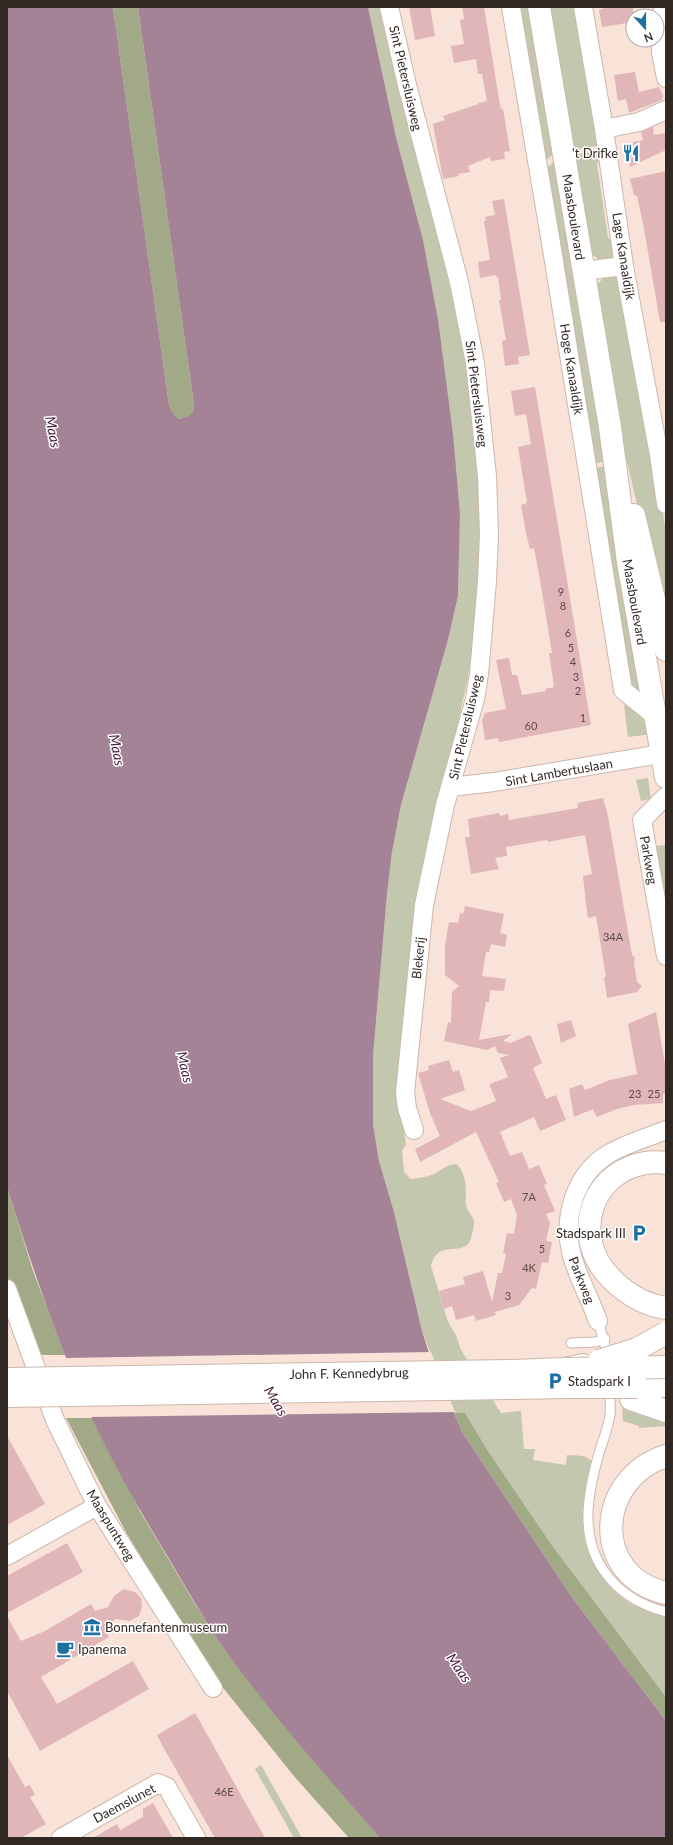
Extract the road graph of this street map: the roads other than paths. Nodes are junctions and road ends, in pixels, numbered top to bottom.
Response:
1 (389, 7) edge
2 (511, 7) edge
3 (539, 7) edge
4 (583, 7) edge
5 (663, 7) edge
6 (666, 78) edge
7 (666, 110) edge
8 (604, 129) junction
9 (624, 266) junction
10 (583, 271) junction
11 (610, 427) junction
12 (662, 454) edge
13 (666, 504) edge
14 (666, 650) edge
15 (655, 716) junction
16 (664, 754) edge
17 (666, 777) edge
18 (451, 787) junction
19 (666, 796) edge
20 (666, 956) edge
21 (414, 1130) dead end
22 (666, 1130) edge
23 (666, 1163) edge
24 (7, 1289) edge
25 (666, 1308) edge
26 (595, 1318) joint
27 (666, 1333) edge
28 (605, 1339) junction
29 (571, 1343) dead end
30 (666, 1367) edge
31 (565, 1378) junction
32 (7, 1379) edge
33 (666, 1386) edge
34 (7, 1396) edge
35 (666, 1411) edge
36 (666, 1456) edge
37 (97, 1506) junction
38 (7, 1556) edge
39 (666, 1593) edge
40 (666, 1612) edge
41 (212, 1688) dead end
42 (61, 1838) edge
43 (196, 1838) edge

1 - 18 street, Sint Pietersluisweg
2 - 15 street, Hoge Kanaaldijk
3 - 10 main road, Maasboulevard
4 - 8 street, Lage Kanaaldijk
5 - 6 street
7 - 8 street
8 - 9 street, Lage Kanaaldijk
9 - 10 street
9 - 12 street, Lage Kanaaldijk
10 - 11 main road, Maasboulevard
11 - 14 main road, Maasboulevard
11 - 15 main road, Maasboulevard
12 - 13 street, Lage Kanaaldijk
15 - 16 main road, Maasboulevard
16 - 17 main road, Maasboulevard
16 - 18 street, Sint Lambertuslaan
18 - 21 street, Blekerij
19 - 20 street, Parkweg
22 - 26 street, Parkweg
23 - 25 main road
24 - 37 street, Maaspuntweg
26 - 28 lane, Parkweg
27 - 31 main road, bridge
28 - 29 lane
28 - 40 lane, Parkweg
30 - 31 main road, John F. Kennedybrug, bridge
31 - 32 main road, John F. Kennedybrug, bridge
31 - 33 main road, John F. Kennedybrug, bridge
31 - 34 main road, John F. Kennedybrug, bridge
31 - 35 main road, bridge
36 - 39 main road
37 - 38 street
37 - 41 street, Maaspuntweg
42 - 43 street, Daemslunet

